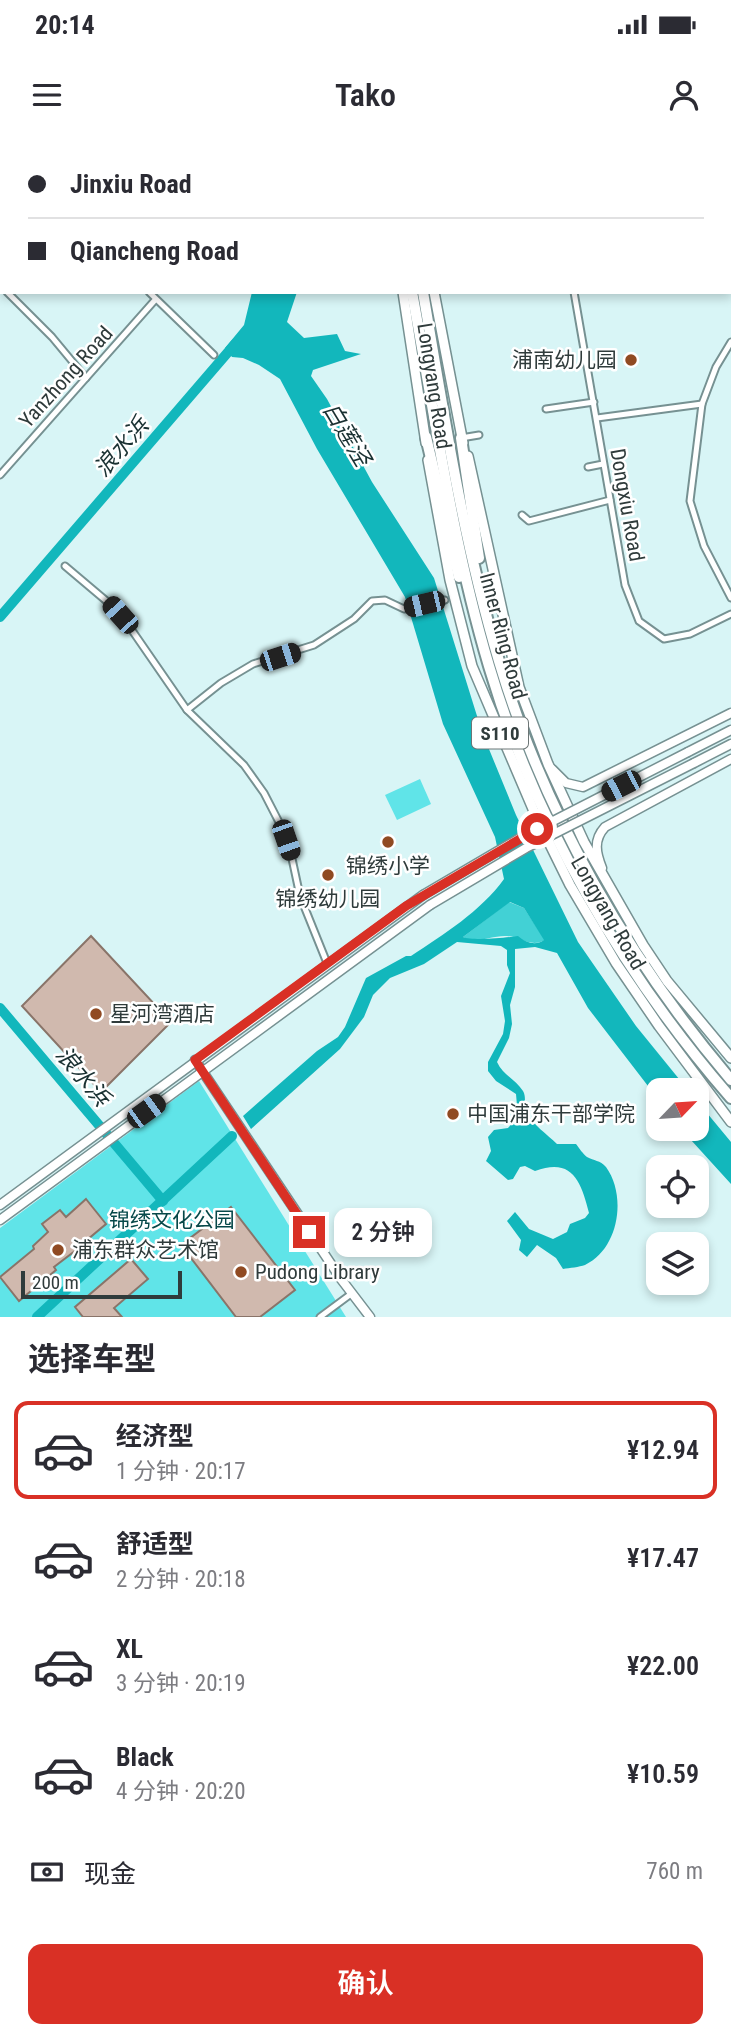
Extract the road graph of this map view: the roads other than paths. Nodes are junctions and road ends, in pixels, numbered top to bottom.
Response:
1 (9, 294) edge
2 (150, 294) edge
3 (403, 294) edge
4 (412, 294) edge
5 (422, 294) edge
6 (435, 294) edge
7 (574, 294) edge
8 (155, 300) junction
9 (731, 342) edge
10 (214, 355) dead end
11 (86, 378) junction
12 (594, 402) junction
13 (702, 404) junction
14 (546, 409) dead end
15 (597, 418) junction
16 (479, 436) dead end
17 (426, 437) junction
18 (444, 438) junction
19 (461, 438) junction
20 (603, 464) junction
21 (588, 467) dead end
22 (0, 475) edge
23 (610, 500) junction
24 (522, 515) dead end
25 (65, 566) dead end
26 (731, 598) edge
27 (444, 600) dead end
28 (731, 614) edge
29 (493, 662) junction
30 (187, 710) junction
31 (731, 713) edge
32 (731, 730) edge
33 (731, 744) edge
34 (731, 759) edge
35 (548, 764) junction
36 (621, 909) junction
37 (327, 963) junction
38 (678, 1013) junction
39 (731, 1058) edge
40 (195, 1060) junction
41 (202, 1070) junction
42 (731, 1072) edge
43 (731, 1080) edge
44 (730, 1097) edge
45 (731, 1122) edge
46 (0, 1205) edge
47 (0, 1220) edge
48 (351, 1294) junction
49 (320, 1317) edge
50 (370, 1317) edge

1 - 11 street
2 - 8 street
3 - 17 main road, Longyang Road / S110
4 - 18 highway, Inner Ring Road
5 - 18 highway, Inner Ring Road
6 - 19 main road, Longyang Road / S110
7 - 12 street, Dongxiu Road
8 - 10 street
8 - 11 street, Yanzhong Road
9 - 13 street
11 - 22 street, Yanzhong Road
12 - 14 street
12 - 15 street, Dongxiu Road
13 - 15 street
13 - 26 street
15 - 20 street, Dongxiu Road
16 - 19 street
17 - 29 highway
17 - 45 main road, Longyang Road / S110
18 - 29 highway, Inner Ring Road
19 - 29 highway
19 - 35 main road, Longyang Road / S110
20 - 21 street
20 - 23 street, Dongxiu Road
23 - 24 street
23 - 28 street, Dongxiu Road
25 - 30 street
27 - 30 street
29 - 38 highway, Inner Ring Road
29 - 44 highway, Inner Ring Road
30 - 37 street
31 - 35 main road
32 - 37 main road, bridge
33 - 41 main road, bridge
34 - 36 main road
35 - 36 main road, Longyang Road / S110
36 - 39 main road, Longyang Road / S110
37 - 40 main road
38 - 42 highway
38 - 43 highway, Inner Ring Road
40 - 41 main road
40 - 46 main road
41 - 47 main road
41 - 48 main road
48 - 49 street
48 - 50 main road

